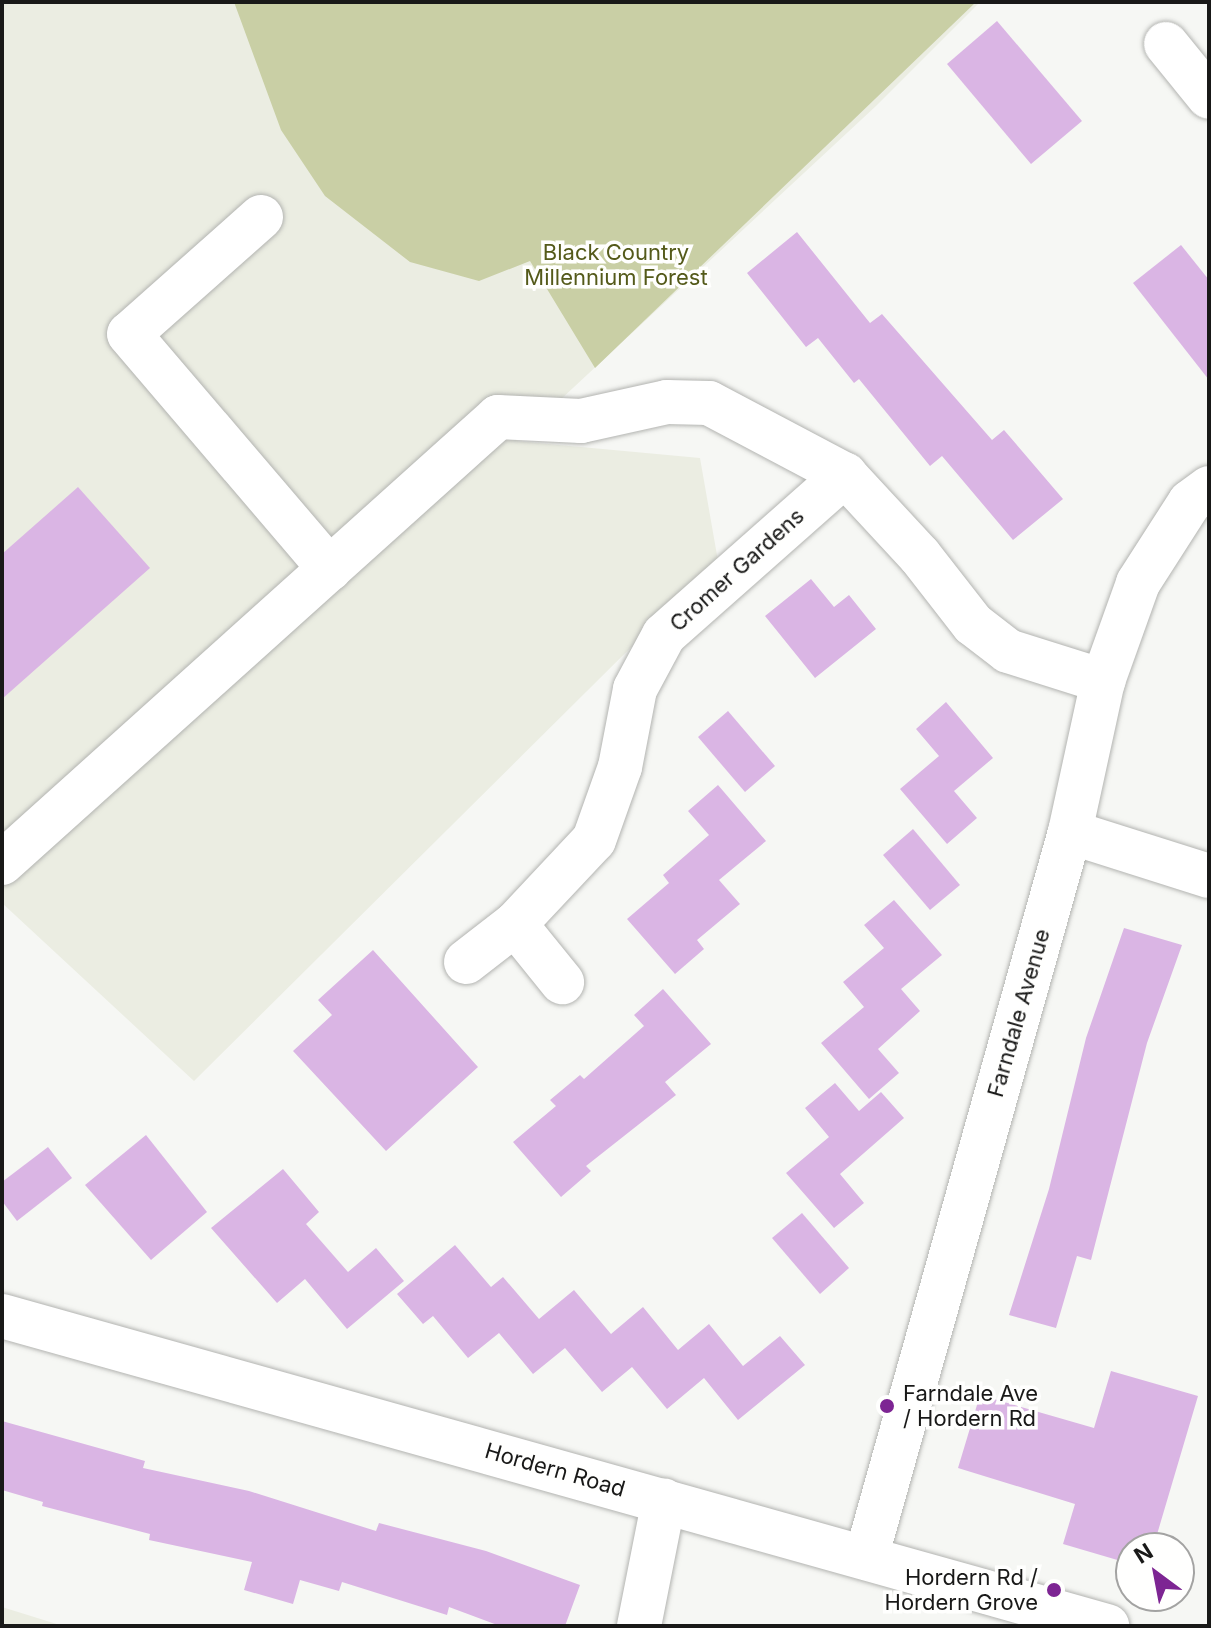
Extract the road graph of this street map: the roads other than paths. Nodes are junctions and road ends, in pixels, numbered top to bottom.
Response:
1 (1166, 44) dead end
2 (1209, 97) edge
3 (261, 217) dead end
4 (845, 475) junction
5 (1209, 488) edge
6 (330, 569) junction
7 (1103, 681) junction
8 (1070, 832) junction
9 (2, 863) edge
10 (1209, 876) edge
11 (515, 924) junction
12 (466, 962) dead end
13 (562, 982) dead end
14 (2, 1316) edge
15 (664, 1500) junction
16 (866, 1558) junction
17 (639, 1626) edge
18 (1107, 1626) edge

1 - 2 street
3 - 6 street
4 - 6 street
4 - 7 street
4 - 11 street, Cromer Gardens
5 - 7 street, Farndale Avenue
6 - 9 street
7 - 8 street, Farndale Avenue
8 - 10 street
8 - 16 street, Farndale Avenue
11 - 12 street, Cromer Gardens
11 - 13 street
14 - 15 street, Hordern Road
15 - 16 street, Hordern Road
15 - 17 street
16 - 18 street, Hordern Road

